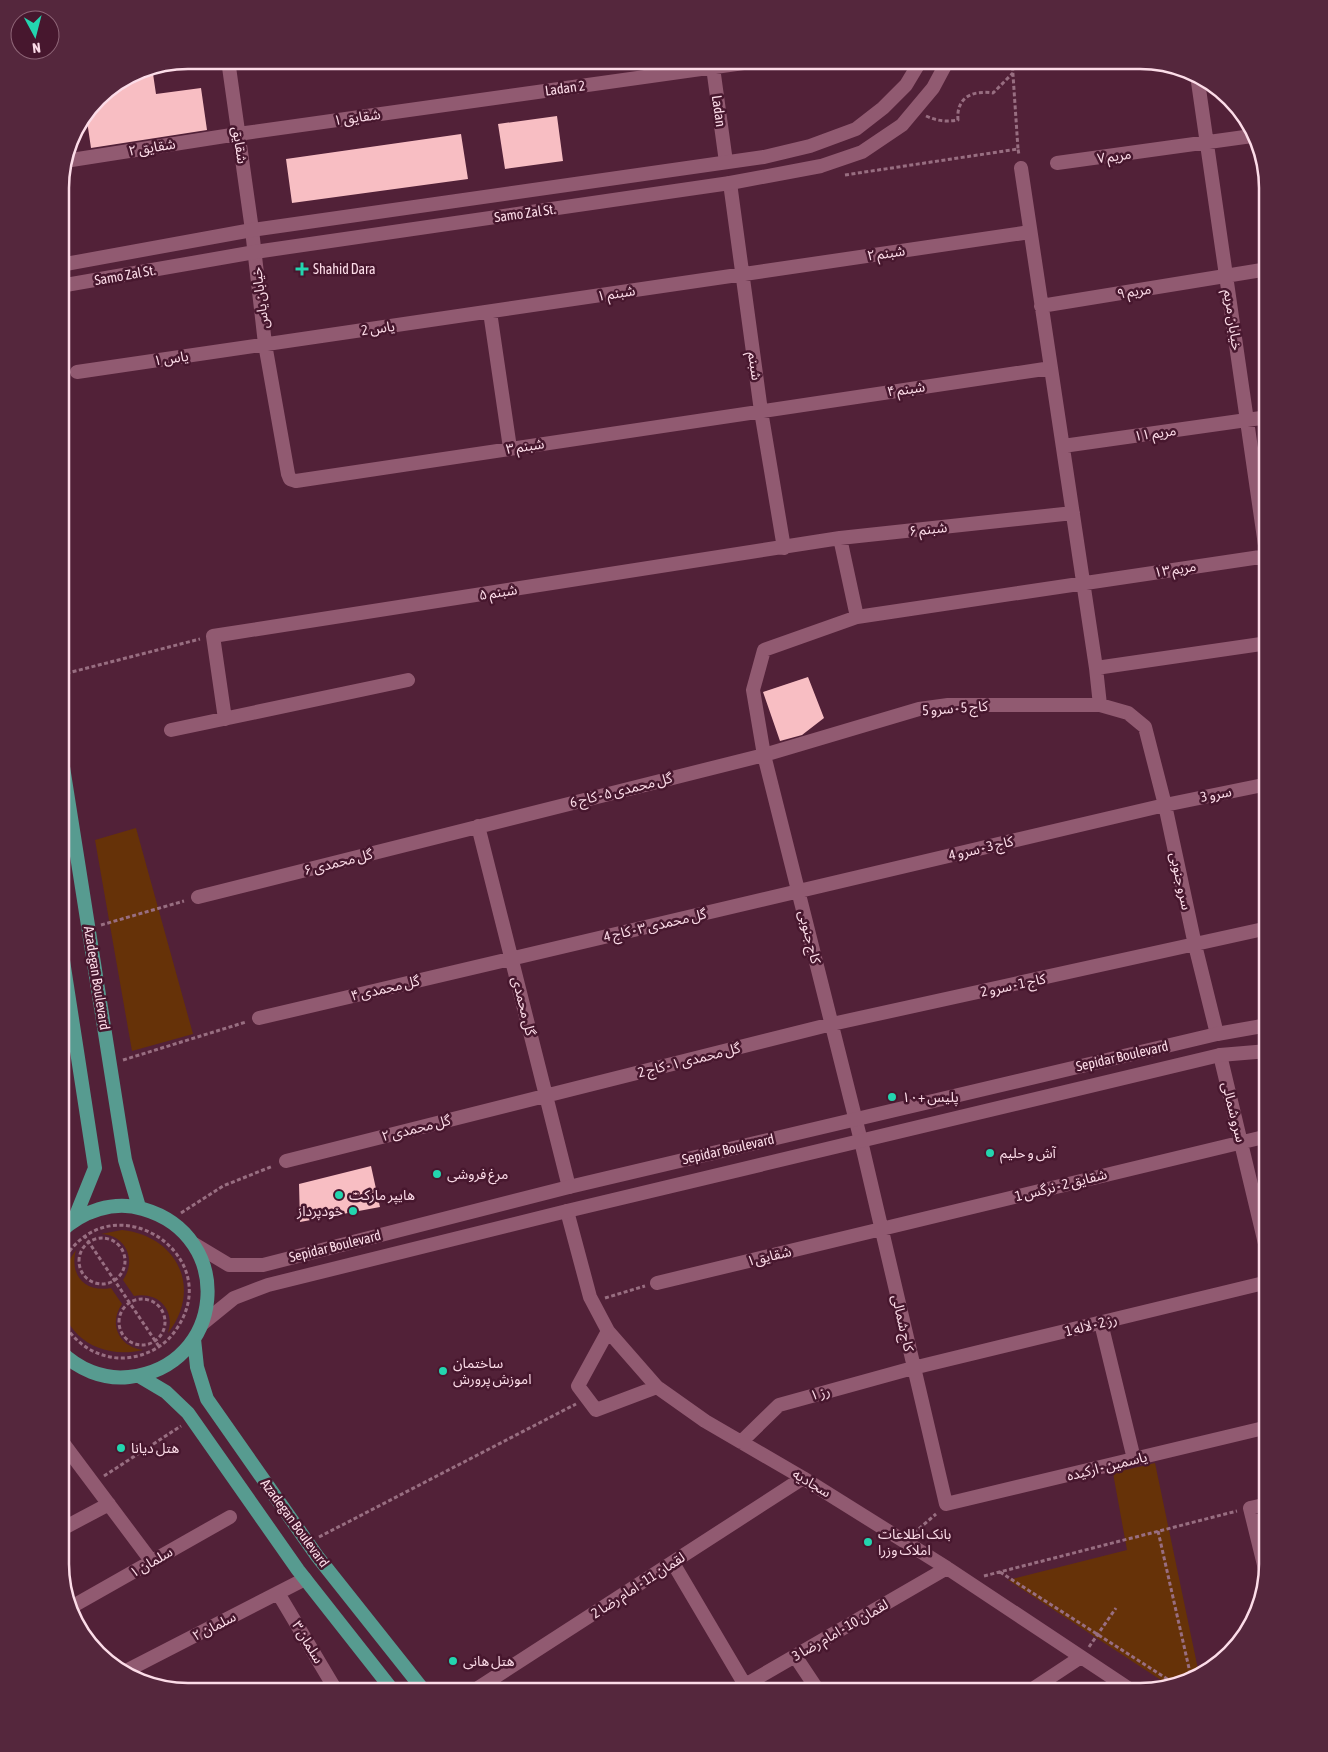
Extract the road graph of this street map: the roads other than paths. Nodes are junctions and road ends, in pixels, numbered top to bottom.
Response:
1 (229, 69) edge
2 (680, 69) edge
3 (714, 69) edge
4 (916, 69) edge
5 (944, 69) edge
6 (1198, 84) edge
7 (476, 100) joint
8 (238, 134) junction
9 (1248, 137) edge
10 (1207, 143) junction
11 (72, 160) edge
12 (726, 162) junction
13 (1057, 163) dead end
14 (1020, 168) road end
15 (730, 183) junction
16 (252, 230) junction
17 (1030, 232) junction
18 (255, 252) junction
19 (69, 263) edge
20 (1259, 270) edge
21 (742, 273) junction
22 (1226, 276) junction
23 (69, 284) edge
24 (1041, 306) junction
25 (490, 312) junction
26 (266, 344) junction
27 (1051, 368) junction
28 (77, 372) dead end
29 (761, 411) junction
30 (1259, 418) edge
31 (1247, 420) junction
32 (1063, 446) junction
33 (510, 448) junction
34 (290, 479) joint
35 (1259, 505) edge
36 (1073, 513) junction
37 (840, 538) junction
38 (784, 548) junction
39 (1259, 562) edge
40 (1083, 583) junction
41 (857, 617) junction
42 (1259, 644) edge
43 (1096, 668) junction
44 (408, 680) dead end
45 (1100, 705) junction
46 (225, 719) junction
47 (1145, 727) joint
48 (170, 730) dead end
49 (764, 755) junction
50 (1259, 786) edge
51 (69, 804) edge
52 (1164, 804) junction
53 (478, 826) junction
54 (798, 891) junction
55 (198, 897) road end
56 (1259, 930) edge
57 (1195, 945) junction
58 (512, 958) junction
59 (69, 999) edge
60 (259, 1018) road end
61 (832, 1024) junction
62 (1259, 1027) edge
63 (1217, 1034) junction
64 (1259, 1052) edge
65 (1220, 1055) junction
66 (546, 1096) junction
67 (856, 1119) junction
68 (1259, 1138) edge
69 (861, 1141) junction
70 (1241, 1142) junction
71 (286, 1161) road end
72 (569, 1186) junction
73 (139, 1207) junction
74 (568, 1211) junction
75 (1259, 1218) edge
76 (74, 1220) junction
77 (69, 1224) edge
78 (882, 1229) junction
79 (194, 1244) junction
80 (657, 1283) road end
81 (1259, 1284) edge
82 (1101, 1323) junction
83 (202, 1324) junction
84 (608, 1331) junction
85 (194, 1339) junction
86 (69, 1359) edge
87 (913, 1368) junction
88 (139, 1376) junction
89 (657, 1387) junction
90 (1259, 1429) edge
91 (741, 1442) junction
92 (69, 1450) edge
93 (1134, 1459) junction
94 (803, 1478) junction
95 (109, 1504) junction
96 (946, 1504) joint
97 (1259, 1506) edge
98 (230, 1517) dead end
99 (69, 1525) edge
100 (1259, 1545) edge
101 (152, 1562) junction
102 (673, 1563) junction
103 (947, 1568) junction
104 (305, 1579) junction
105 (278, 1593) junction
106 (76, 1604) edge
107 (796, 1656) junction
108 (1081, 1658) junction
109 (131, 1668) edge
110 (332, 1683) edge
111 (385, 1683) edge
112 (417, 1683) edge
113 (486, 1683) edge
114 (736, 1683) edge
115 (749, 1683) edge
116 (813, 1683) edge
117 (1042, 1683) edge
118 (1120, 1683) edge

1 - 8 street, شقایق
2 - 7 street, Ladan 2
3 - 12 street, Ladan
4 - 12 street, Samo Zal St.
5 - 15 street, Samo Zal St.
6 - 10 street, خیابان مریم
7 - 8 street, شقایق ۱
8 - 11 street, شقایق ۲
8 - 16 street, شقایق
9 - 10 street, مریم ۷
10 - 13 street, مریم ۷
10 - 22 street, خیابان مریم
12 - 16 street, Samo Zal St.
14 - 17 street
15 - 18 street, Samo Zal St.
15 - 21 street, شبنم
16 - 18 street, شقایق
16 - 19 street, Samo Zal St.
17 - 21 street, شبنم ۲
17 - 24 street
18 - 23 street, Samo Zal St.
18 - 26 street, خیابان یاس
20 - 22 street, مریم ۹
21 - 25 street, شبنم ۱
21 - 29 street, شبنم
22 - 24 street, مریم ۹
22 - 31 street, خیابان مریم
24 - 27 street
25 - 26 street, یاس 2
25 - 33 street
26 - 28 street, یاس ۱
26 - 34 street, خیابان یاس
27 - 29 street, شبنم ۴
27 - 32 street
29 - 33 street, شبنم ۳
29 - 38 street, شبنم
30 - 31 street, مریم ۱۱
31 - 32 street, مریم ۱۱
31 - 35 street, خیابان مریم
32 - 36 street
33 - 34 street, شبنم ۳
36 - 37 street, شبنم ۶
36 - 40 street
37 - 38 street, شبنم ۶
37 - 41 street
38 - 46 street, شبنم ۵
39 - 40 street, مریم ۱۳
40 - 41 street, مریم ۱۳
40 - 43 street
41 - 49 street, کاج جنوبی
42 - 43 street
43 - 45 street
44 - 46 street
45 - 47 street, کاج 5 - سرو 5
45 - 49 street, کاج 5 - سرو 5
46 - 48 street
47 - 52 street, سرو جنوبی
49 - 53 street, گل محمدی ۵ - کاج 6
49 - 54 street, کاج جنوبی
50 - 52 street, سرو 3
51 - 73 main road, Azadegan Boulevard
52 - 54 street, کاج 3 - سرو 4
52 - 57 street, سرو جنوبی
53 - 55 street, گل محمدی ۶
53 - 58 street, گل محمدی
54 - 58 street, گل محمدی ۳ - کاج 4
54 - 61 street, کاج جنوبی
56 - 57 street, کاج 1 - سرو 2
57 - 61 street, کاج 1 - سرو 2
57 - 63 street, سرو جنوبی
58 - 60 street, گل محمدی ۴
58 - 66 street, گل محمدی
59 - 76 main road
61 - 66 street, گل محمدی ۱ - کاج 2
61 - 67 street, کاج جنوبی
62 - 63 street, Sepidar Boulevard
63 - 67 street, Sepidar Boulevard
64 - 65 street, Sepidar Boulevard
65 - 69 street, Sepidar Boulevard
65 - 70 street, سرو شمالی
66 - 71 street, گل محمدی ۲
66 - 72 street, گل محمدی
67 - 69 street, کاج جنوبی
67 - 72 street, Sepidar Boulevard
68 - 70 street, شقایق 2 - نرگس 1
69 - 74 street, Sepidar Boulevard
69 - 78 street, کاج شمالی
70 - 75 street, سرو شمالی
70 - 78 street, شقایق 2 - نرگس 1
72 - 79 street, Sepidar Boulevard
73 - 76 main road
73 - 79 main road
74 - 83 street, Sepidar Boulevard
74 - 84 street, سجادیه
76 - 77 main road
78 - 80 street, شقایق۱
78 - 87 street, کاج شمالی
79 - 83 main road
81 - 82 street, رز 2 - لاله 1
82 - 87 street, رز 2 - لاله 1
82 - 93 street
83 - 85 main road
84 - 89 street, سجادیه
84 - 89 street
85 - 88 main road
85 - 112 main road, Azadegan Boulevard
86 - 88 main road
87 - 91 street, رز ۱
87 - 96 street, کاج شمالی
88 - 104 main road, Azadegan Boulevard
89 - 91 street, سجادیه
90 - 93 street, یاسمین - ارکیده
91 - 94 street, سجادیه
92 - 95 street
93 - 96 street, یاسمین - ارکیده
94 - 102 street, لقمان 11 - امام رضا 2
94 - 103 street, سجادیه
95 - 99 street
95 - 101 street
97 - 100 street
98 - 101 street, سلمان ۱
101 - 106 street, سلمان ۱
102 - 113 street, لقمان 11 - امام رضا 2
102 - 114 street
103 - 107 street, لقمان 10 - امام رضا 3
103 - 108 street, سجادیه
104 - 105 street, سلمان ۲
104 - 111 main road, Azadegan Boulevard
105 - 109 street, سلمان ۲
105 - 110 street, سلمان ۳
107 - 115 street, لقمان 10 - امام رضا 3
107 - 116 street
108 - 117 street
108 - 118 street, سجادیه

